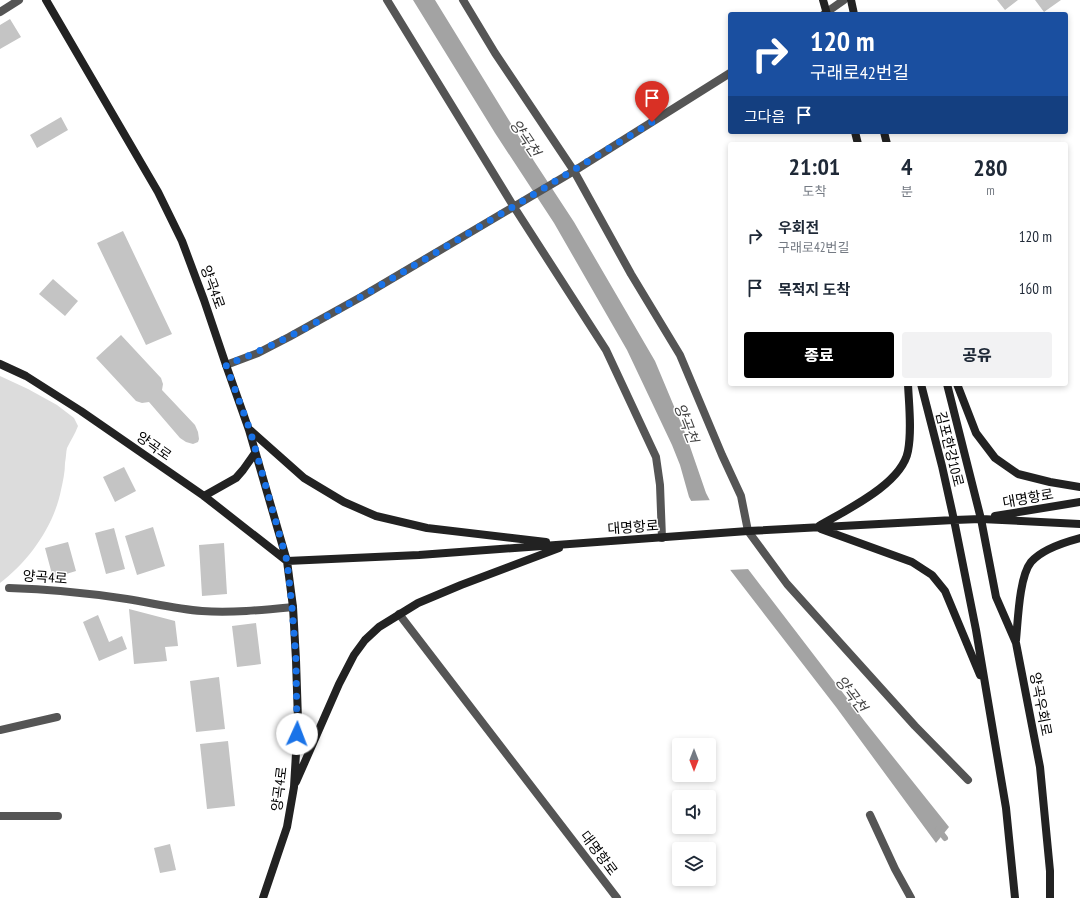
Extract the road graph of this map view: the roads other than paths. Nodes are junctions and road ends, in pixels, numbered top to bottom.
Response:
1 (19, 0) edge
2 (46, 0) edge
3 (387, 0) edge
4 (463, 0) edge
5 (823, 0) edge
6 (844, 0) edge
7 (851, 0) edge
8 (0, 12) edge
9 (826, 12) edge
10 (827, 12) edge
11 (854, 12) edge
12 (728, 74) edge
13 (574, 171) junction
14 (514, 207) junction
15 (0, 364) edge
16 (226, 365) junction
17 (908, 386) edge
18 (921, 386) edge
19 (948, 386) edge
20 (958, 386) edge
21 (250, 430) junction
22 (255, 453) junction
23 (1080, 487) edge
24 (204, 496) junction
25 (1080, 502) edge
26 (981, 519) junction
27 (954, 520) junction
28 (1080, 524) edge
29 (817, 527) junction
30 (748, 531) junction
31 (662, 538) junction
32 (1080, 538) edge
33 (567, 545) junction
34 (287, 561) junction
35 (9, 588) dead end
36 (292, 607) junction
37 (399, 614) junction
38 (1016, 643) junction
39 (985, 688) junction
40 (57, 717) dead end
41 (0, 730) edge
42 (968, 780) dead end
43 (294, 787) junction
44 (870, 815) dead end
45 (0, 816) edge
46 (58, 816) dead end
47 (263, 898) edge
48 (617, 898) edge
49 (910, 898) edge
50 (1015, 898) edge
51 (1050, 898) edge

1 - 8 lane
2 - 16 main road, 양곡4로
3 - 14 lane
4 - 13 lane
5 - 9 main road
6 - 10 lane
7 - 11 main road
12 - 13 lane
13 - 14 lane
13 - 30 lane
14 - 16 lane
14 - 31 lane
15 - 24 main road, 양곡로
16 - 21 main road, 양곡4로
17 - 29 main road
18 - 27 main road, 김포한강10로
19 - 26 main road, 김포한강10로
20 - 23 main road
21 - 22 main road, 양곡4로
21 - 33 main road
22 - 24 main road
22 - 34 main road, 양곡4로
24 - 34 main road, 양곡로
25 - 26 main road, 대명항로
26 - 27 main road, 대명항로
26 - 28 main road, 대명항로
26 - 38 main road, 양곡우회로
27 - 29 main road, 대명항로
27 - 39 main road
29 - 30 main road, 대명항로
29 - 39 main road
30 - 31 main road, 대명항로
30 - 42 lane
31 - 33 main road, 대명항로
32 - 38 main road
33 - 34 main road, 대명항로
33 - 37 main road
34 - 36 main road, 양곡4로
35 - 36 lane, 양곡4로
36 - 43 main road, 양곡4로
37 - 43 main road
37 - 48 lane, 대명항로
38 - 51 main road, 양곡우회로
39 - 50 main road
40 - 41 lane
43 - 47 main road, 양곡4로
44 - 49 lane
45 - 46 lane

